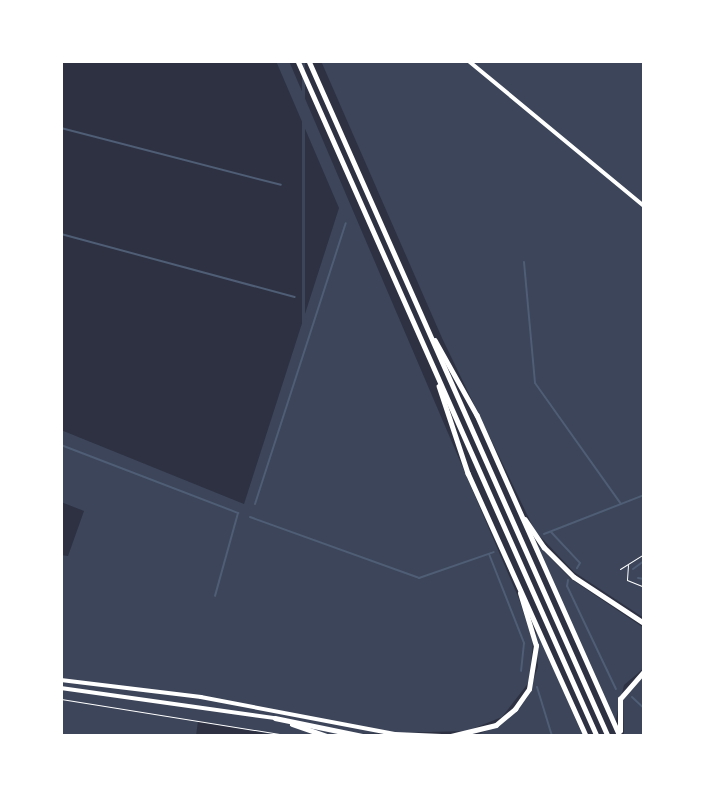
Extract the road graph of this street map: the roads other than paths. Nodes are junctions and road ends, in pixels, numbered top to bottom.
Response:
1 (298, 61) edge
2 (309, 61) edge
3 (469, 61) edge
4 (644, 206) edge
5 (424, 321) junction
6 (434, 369) junction
7 (503, 474) junction
8 (510, 566) junction
9 (644, 623) edge
10 (644, 671) edge
11 (61, 680) edge
12 (61, 688) edge
13 (275, 718) junction
14 (397, 735) edge
15 (326, 736) edge
16 (363, 736) edge
17 (441, 736) edge
18 (451, 736) edge
19 (586, 736) edge
20 (597, 736) edge
21 (608, 736) edge
22 (620, 736) edge

1 - 6 highway
2 - 5 highway
3 - 4 main road
5 - 7 highway
5 - 21 highway
6 - 8 highway
6 - 20 highway
7 - 9 highway
7 - 22 highway
8 - 18 highway
8 - 19 highway
10 - 22 highway
11 - 14 main road
12 - 13 main road
13 - 15 highway
13 - 16 highway
14 - 17 highway

